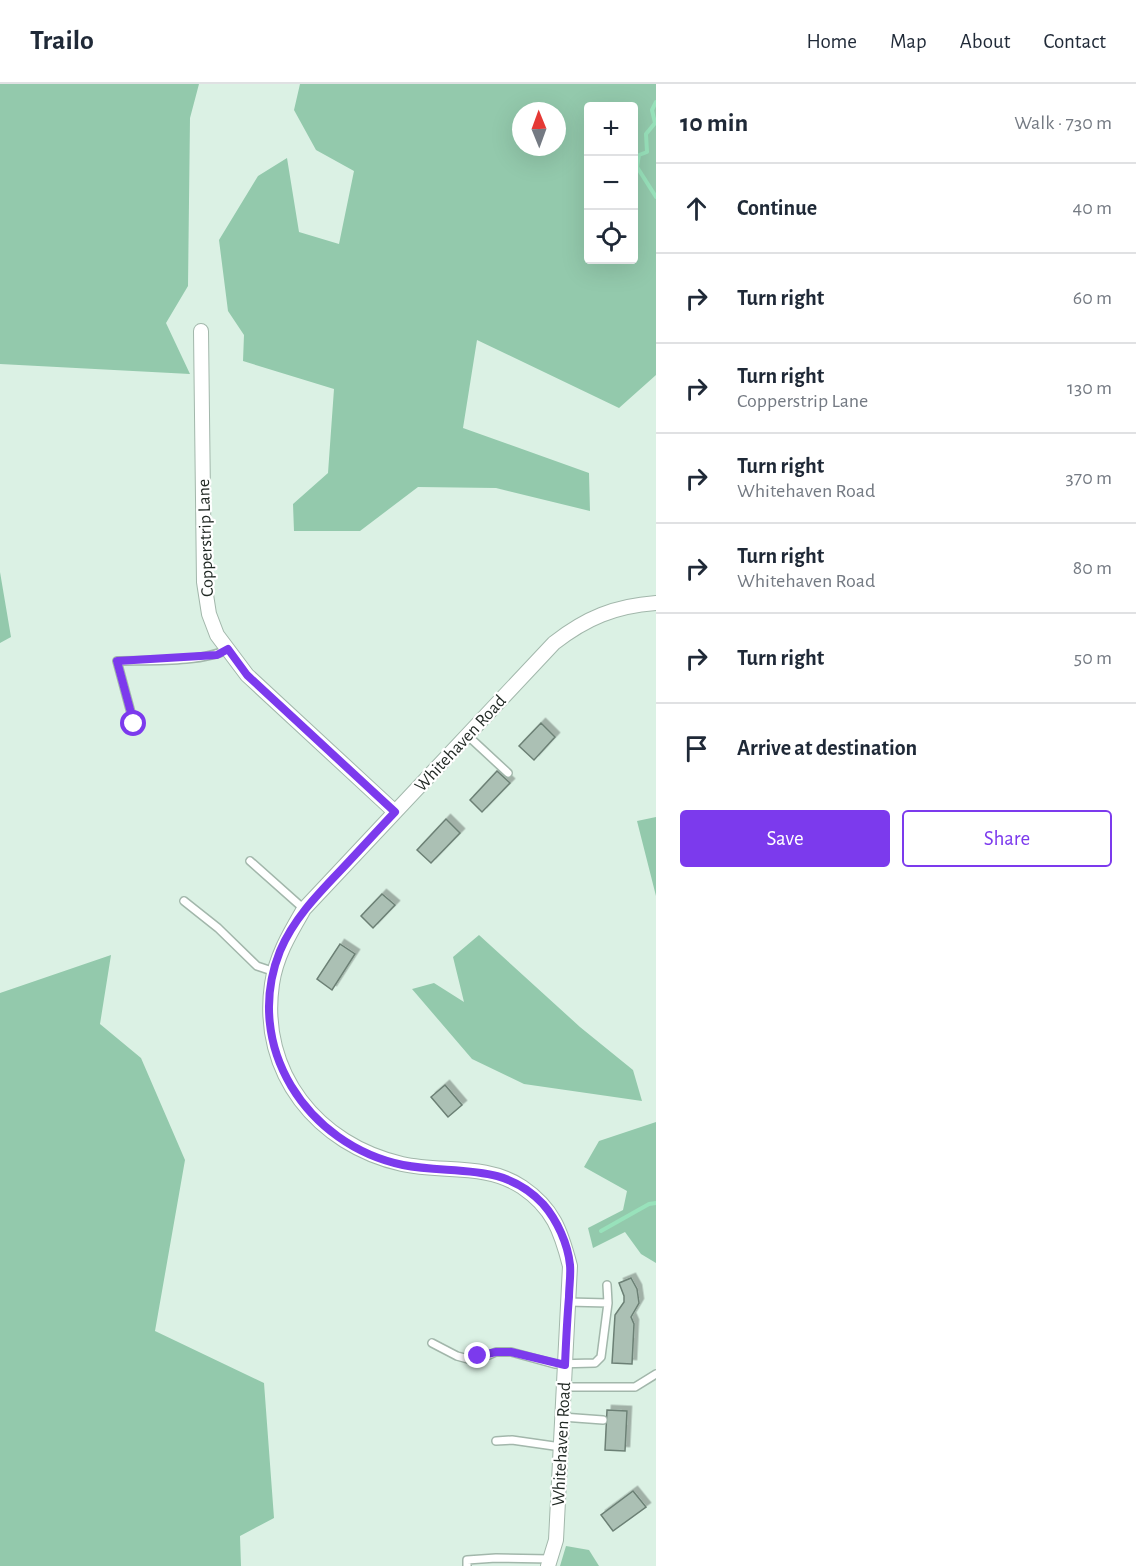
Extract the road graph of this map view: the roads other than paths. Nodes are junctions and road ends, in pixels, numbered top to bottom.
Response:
1 (201, 331) dead end
2 (656, 603) edge
3 (228, 649) junction
4 (134, 724) dead end
5 (467, 735) junction
6 (508, 773) dead end
7 (395, 812) junction
8 (250, 861) dead end
9 (184, 901) dead end
10 (304, 909) junction
11 (275, 972) junction
12 (607, 1285) dead end
13 (568, 1302) junction
14 (608, 1303) junction
15 (432, 1343) dead end
16 (565, 1365) junction
17 (656, 1374) edge
18 (564, 1387) junction
19 (562, 1417) junction
20 (603, 1420) dead end
21 (496, 1441) dead end
22 (561, 1447) junction
23 (549, 1563) edge
24 (467, 1566) edge

1 - 3 street, Copperstrip Lane
2 - 5 street, Whitehaven Road
3 - 4 lane
3 - 7 street, Copperstrip Lane
5 - 6 lane
5 - 7 street, Whitehaven Road
7 - 10 street, Whitehaven Road
8 - 10 lane
9 - 11 lane
10 - 11 street, Whitehaven Road
11 - 13 street, Whitehaven Road
12 - 14 lane
13 - 14 lane
13 - 16 street, Whitehaven Road
14 - 16 lane
15 - 16 lane
16 - 18 street, Whitehaven Road
17 - 18 lane
18 - 19 street, Whitehaven Road
19 - 20 lane
19 - 22 street, Whitehaven Road
21 - 22 lane
22 - 23 street, Whitehaven Road
23 - 24 lane

